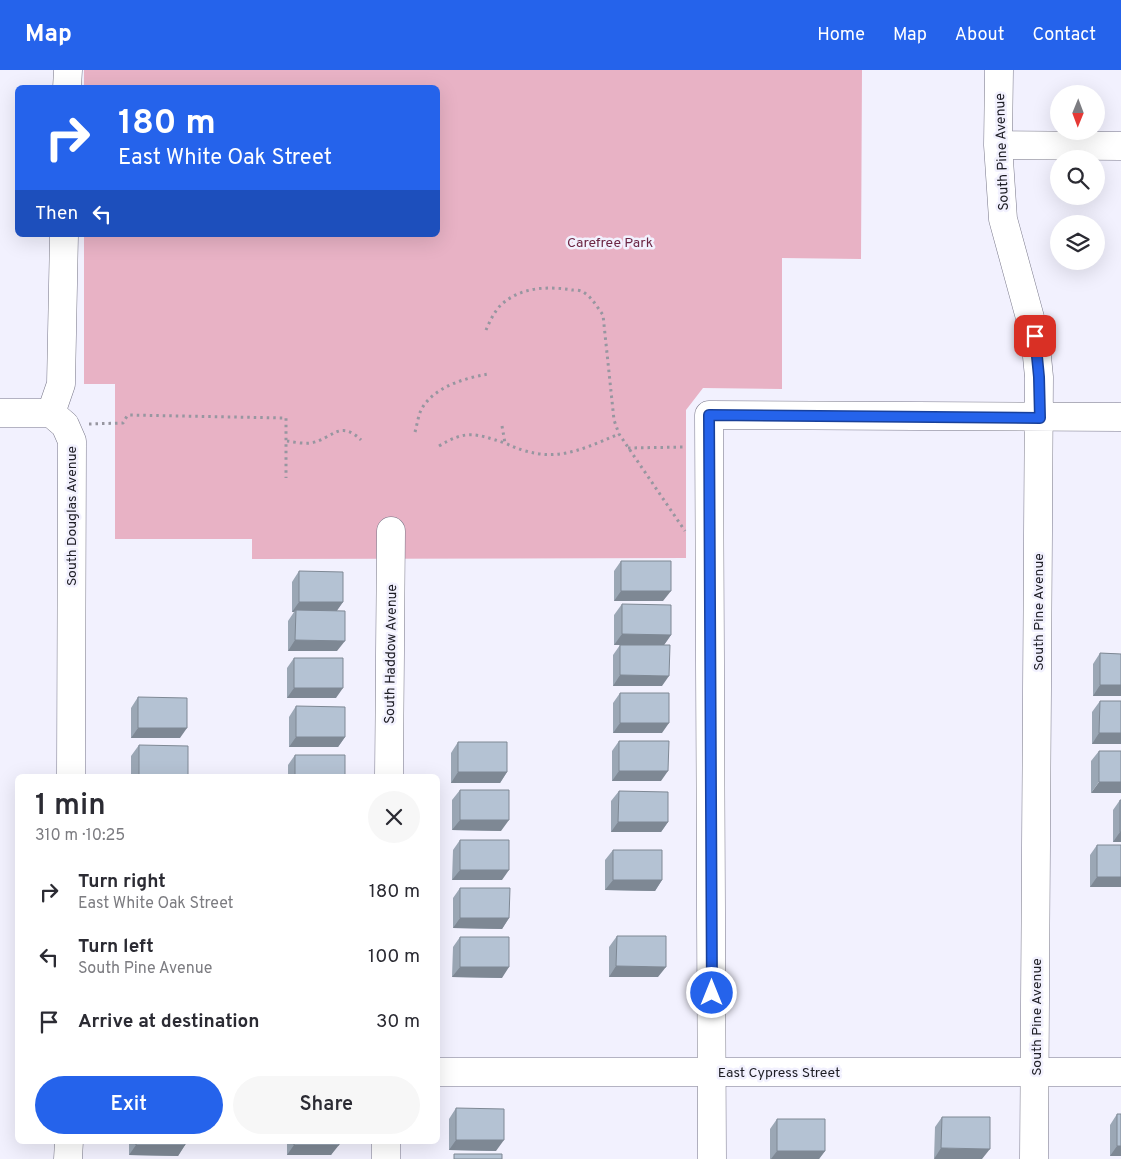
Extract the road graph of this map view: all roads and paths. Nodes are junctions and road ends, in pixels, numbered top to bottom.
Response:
1 (68, 70) edge
2 (999, 70) edge
3 (67, 85) edge
4 (998, 144) junction
5 (1121, 146) edge
6 (64, 237) edge
7 (486, 330) dead end
8 (488, 374) dead end
9 (0, 414) edge
10 (1121, 417) edge
11 (1040, 418) junction
12 (58, 419) junction
13 (502, 426) dead end
14 (415, 432) dead end
15 (620, 434) junction
16 (361, 440) dead end
17 (287, 441) junction
18 (505, 443) junction
19 (440, 446) dead end
20 (692, 447) dead end
21 (627, 448) junction
22 (286, 478) dead end
23 (391, 531) dead end
24 (687, 534) dead end
25 (71, 774) edge
26 (389, 774) edge
27 (440, 1072) edge
28 (713, 1072) junction
29 (1035, 1072) junction
30 (1121, 1072) edge
31 (68, 1144) edge
32 (386, 1144) edge
33 (68, 1159) edge
34 (386, 1159) edge
35 (712, 1159) edge
36 (1034, 1159) edge

1 - 3 street
2 - 4 street, South Pine Avenue
4 - 5 street
4 - 11 street, South Pine Avenue
6 - 12 street
7 - 15 path
8 - 14 path
9 - 12 street
10 - 11 street
11 - 28 street
11 - 29 street, South Pine Avenue
12 - 17 path
12 - 25 street, South Douglas Avenue
13 - 18 path
15 - 18 path
15 - 21 path
16 - 17 path
17 - 22 path
18 - 19 path
20 - 21 path
21 - 24 path
23 - 26 street, South Haddow Avenue
27 - 28 street, East Cypress Street
28 - 29 street, East Cypress Street
28 - 35 street
29 - 30 street, East Cypress Street
29 - 36 street, South Pine Avenue
31 - 33 street
32 - 34 street

